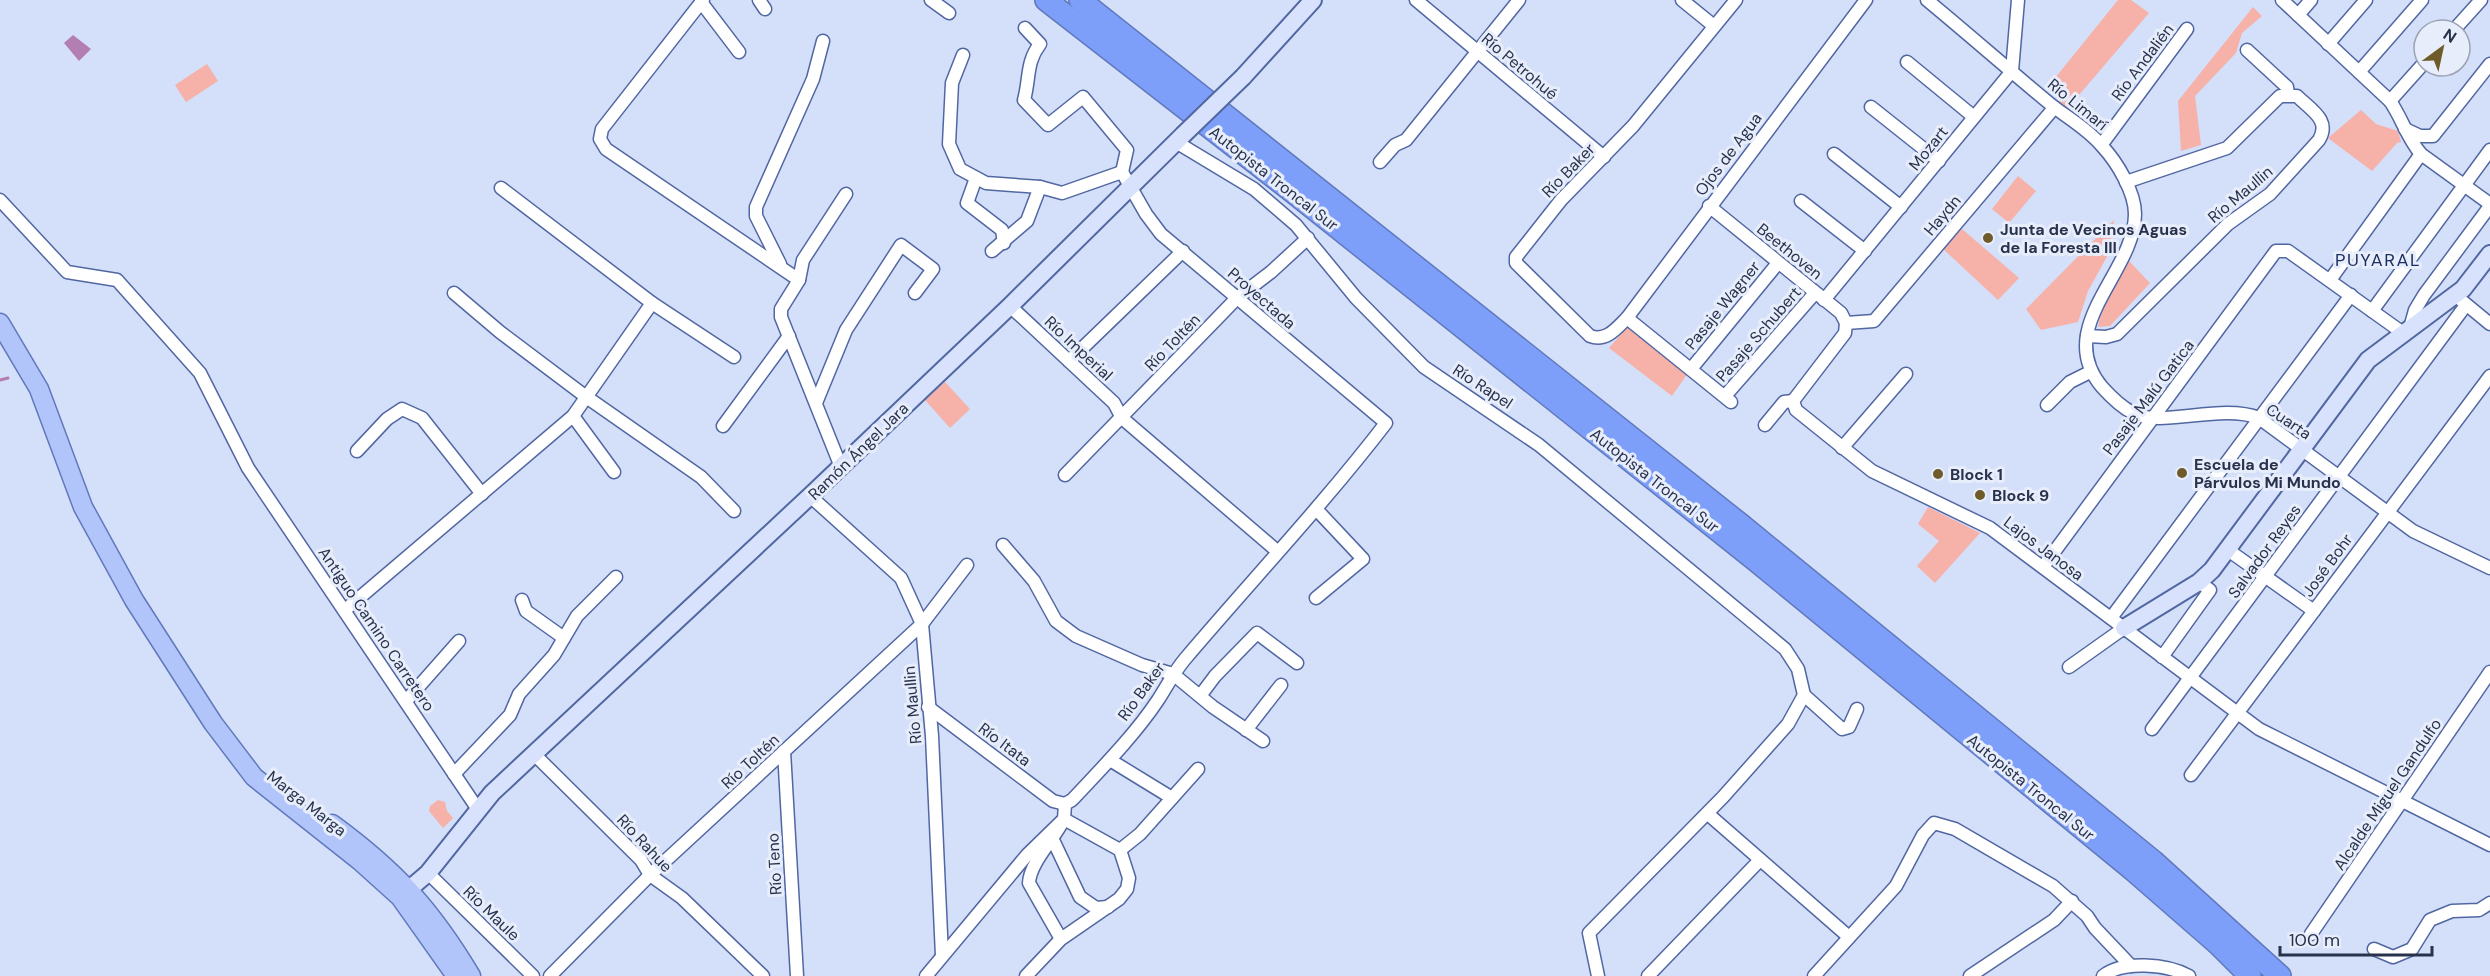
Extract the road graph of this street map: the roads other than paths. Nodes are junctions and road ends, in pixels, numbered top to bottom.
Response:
1 (931, 0) edge
2 (1046, 0) edge
3 (1080, 0) edge
4 (1313, 0) edge
5 (1416, 0) edge
6 (1519, 0) edge
7 (1682, 0) edge
8 (1736, 0) edge
9 (1866, 0) edge
10 (1927, 0) edge
11 (2018, 0) edge
12 (2282, 0) edge
13 (2311, 0) edge
14 (2366, 0) edge
15 (2422, 0) edge
16 (2481, 0) edge
17 (702, 1) edge
18 (949, 13) dead end
19 (2298, 15) junction
20 (2465, 18) edge
21 (1714, 26) junction
22 (1025, 28) dead end
23 (2187, 29) dead end
24 (823, 42) dead end
25 (2328, 44) junction
26 (2247, 50) dead end
27 (1477, 51) junction
28 (739, 52) dead end
29 (963, 55) dead end
30 (1906, 62) dead end
31 (2490, 64) edge
32 (2012, 71) junction
33 (2359, 72) junction
34 (2412, 76) edge
35 (2288, 94) junction
36 (2390, 101) junction
37 (1871, 107) dead end
38 (2054, 108) junction
39 (1974, 117) junction
40 (2405, 129) junction
41 (1179, 139) junction
42 (2102, 144) junction
43 (2490, 150) edge
44 (1834, 154) dead end
45 (2421, 154) junction
46 (1604, 158) junction
47 (1939, 161) junction
48 (1380, 162) dead end
49 (976, 178) junction
50 (1126, 180) junction
51 (2126, 182) junction
52 (2463, 186) junction
53 (1040, 187) junction
54 (501, 188) dead end
55 (846, 194) dead end
56 (0, 200) edge
57 (1801, 201) dead end
58 (2490, 205) edge
59 (1709, 206) junction
60 (1901, 207) junction
61 (1308, 238) junction
62 (1004, 243) junction
63 (992, 251) dead end
64 (1865, 251) junction
65 (1183, 252) junction
66 (2490, 254) edge
67 (1778, 263) junction
68 (782, 267) junction
69 (799, 280) junction
70 (2330, 280) junction
71 (454, 293) dead end
72 (915, 294) dead end
73 (2351, 295) junction
74 (1820, 296) junction
75 (1237, 298) junction
76 (2461, 300) junction
77 (652, 303) junction
78 (1010, 306) junction
79 (2372, 311) junction
80 (1627, 318) junction
81 (0, 323) edge
82 (1846, 323) junction
83 (2490, 324) edge
84 (1616, 329) joint
85 (2407, 331) junction
86 (789, 336) junction
87 (2087, 336) junction
88 (734, 357) dead end
89 (1069, 361) junction
90 (1691, 369) junction
91 (2090, 372) junction
92 (1906, 374) dead end
93 (2490, 376) edge
94 (585, 396) junction
95 (1793, 401) junction
96 (816, 403) junction
97 (2047, 405) dead end
98 (573, 416) junction
99 (2152, 417) junction
100 (1122, 418) junction
101 (2259, 418) junction
102 (1386, 423) joint
103 (1765, 425) dead end
104 (723, 426) dead end
105 (1842, 448) junction
106 (2302, 449) junction
107 (357, 451) dead end
108 (841, 467) junction
109 (614, 472) dead end
110 (1065, 475) dead end
111 (2339, 476) junction
112 (482, 494) junction
113 (810, 496) junction
114 (1316, 509) junction
115 (734, 511) dead end
116 (2387, 511) junction
117 (1003, 545) dead end
118 (2228, 550) junction
119 (1277, 551) junction
120 (967, 565) dead end
121 (2043, 567) junction
122 (2490, 568) edge
123 (616, 577) dead end
124 (2265, 577) junction
125 (2199, 582) junction
126 (1316, 598) dead end
127 (522, 600) dead end
128 (345, 610) junction
129 (2314, 611) junction
130 (2118, 623) junction
131 (922, 624) junction
132 (564, 638) junction
133 (459, 641) dead end
134 (2162, 657) junction
135 (1297, 663) dead end
136 (2069, 667) dead end
137 (2490, 672) edge
138 (1173, 674) junction
139 (2191, 678) junction
140 (1281, 685) dead end
141 (1804, 695) junction
142 (1200, 696) junction
143 (406, 701) junction
144 (928, 706) junction
145 (1857, 709) dead end
146 (2238, 713) junction
147 (1246, 729) junction
148 (2152, 729) dead end
149 (1263, 741) dead end
150 (784, 751) junction
151 (533, 753) junction
152 (1110, 760) junction
153 (1198, 769) dead end
154 (454, 774) junction
155 (2191, 775) dead end
156 (1172, 798) junction
157 (2403, 800) junction
158 (1065, 804) junction
159 (477, 808) junction
160 (1708, 814) junction
161 (1064, 819) junction
162 (1053, 840) junction
163 (2490, 844) edge
164 (1120, 850) junction
165 (1761, 860) junction
166 (428, 873) junction
167 (650, 875) junction
168 (404, 893) junction
169 (2072, 901) junction
170 (2490, 903) edge
171 (1108, 907) junction
172 (2311, 934) dead end
173 (1849, 937) junction
174 (1061, 939) junction
175 (2374, 949) dead end
176 (942, 956) junction
177 (2131, 966) junction
178 (456, 976) edge
179 (471, 976) edge
180 (533, 976) edge
181 (550, 976) edge
182 (763, 976) edge
183 (796, 976) edge
184 (926, 976) edge
185 (1026, 976) edge
186 (1598, 976) edge
187 (1648, 976) edge
188 (1814, 976) edge
189 (1970, 976) edge
190 (2103, 976) edge
191 (2189, 976) edge
192 (2250, 976) edge
193 (2280, 976) edge

1 - 18 street
2 - 192 highway, Autopista Troncal Sur
3 - 193 highway, Autopista Troncal Sur
4 - 41 main road, Ramón Ángel Jara, bridge
5 - 27 street, Río Petrohué
6 - 27 street
7 - 21 street
8 - 21 street, Río Baker
9 - 59 street, Ojos de Agua
10 - 32 street, Río Limarí
11 - 32 street
12 - 19 street
13 - 19 street
14 - 25 street
15 - 33 street
16 - 20 street
17 - 28 street
17 - 68 street
19 - 25 street
21 - 46 street, Río Baker
22 - 50 street
23 - 42 street, Río Andalién
24 - 68 street
25 - 33 street
26 - 35 street
27 - 46 street, Río Petrohué
27 - 48 street
29 - 49 street
30 - 39 street
31 - 40 street
32 - 38 street, Río Limarí
32 - 39 street, Mozart
33 - 36 street
34 - 36 street
35 - 51 street
35 - 87 street, Río Maullin
36 - 40 street
37 - 47 street
38 - 42 street, Río Limarí
38 - 82 street, Haydn
39 - 47 street, Mozart
40 - 45 street
41 - 50 main road, Ramón Ángel Jara
41 - 61 street, Río Rapel
42 - 51 street, Río Limarí
43 - 52 street
44 - 60 street
45 - 52 street
45 - 70 street
46 - 84 street, Río Baker
47 - 60 street, Mozart
49 - 53 street
49 - 62 street
50 - 53 street
50 - 65 street, Proyectada
50 - 78 main road, Ramón Ángel Jara
51 - 87 street, Río Limarí
52 - 58 street
52 - 79 street
53 - 62 street
54 - 77 street
55 - 69 street
56 - 128 street, Antiguo Camino Carretero
57 - 64 street
58 - 85 street
59 - 67 street, Beethoven
59 - 80 street, Ojos de Agua
60 - 64 street, Mozart
61 - 75 street, Río Toltén
61 - 141 street, Río Rapel
62 - 63 street
64 - 74 street, Mozart
65 - 75 street, Proyectada
65 - 89 street
66 - 76 main road
67 - 74 street, Beethoven
67 - 90 street, Pasaje Wagner
68 - 69 street
69 - 86 street
70 - 73 street
70 - 99 street, Pasaje Malú Gatica
71 - 94 street
72 - 96 street
73 - 79 street
73 - 101 street
74 - 82 street, Beethoven
74 - 90 street, Pasaje Schubert
75 - 100 street, Río Toltén
75 - 102 street, Proyectada
76 - 83 street
76 - 85 main road
76 - 111 street, Salvador Reyes
77 - 88 street
77 - 94 street
78 - 89 street, Río Imperial
78 - 108 main road, Ramón Ángel Jara
79 - 85 street
80 - 84 street, Ojos de Agua
80 - 90 street
81 - 168 main road, Marga Marga
82 - 95 street
85 - 106 main road
86 - 96 street
86 - 104 street
87 - 91 street, Río Limarí
89 - 100 street, Río Imperial
91 - 97 street
91 - 99 street, Cuarta
92 - 105 street
93 - 116 street, José Bohr
94 - 98 street
94 - 115 street
95 - 103 street
95 - 105 street, Lajos Janosa
96 - 108 street
98 - 109 street
98 - 112 street
99 - 101 street, Cuarta
99 - 121 street, Pasaje Malú Gatica
100 - 110 street, Río Toltén
100 - 119 street
101 - 106 street, Cuarta
101 - 130 street
102 - 114 street, Río Baker
105 - 121 street, Lajos Janosa
106 - 111 street, Cuarta
106 - 118 main road
107 - 112 street
108 - 113 main road, Ramón Ángel Jara
111 - 116 street, Cuarta
111 - 124 street, Salvador Reyes
112 - 128 street
113 - 131 street, Río Maullin
113 - 151 main road, Ramón Ángel Jara
114 - 119 street, Río Baker
114 - 126 street
116 - 122 street, Cuarta
116 - 129 street, José Bohr
117 - 138 street
118 - 124 street
118 - 125 main road
119 - 138 street, Río Baker
120 - 131 street, Río Toltén
121 - 130 street, Lajos Janosa
123 - 132 street
124 - 129 street
124 - 139 street, Salvador Reyes
125 - 130 main road
125 - 134 street
127 - 132 street
128 - 143 street, Antiguo Camino Carretero
129 - 146 street, José Bohr
130 - 134 street, Lajos Janosa
130 - 136 street
131 - 144 street, Río Maullin
131 - 150 street, Río Toltén
132 - 154 street
133 - 143 street
134 - 139 street, Lajos Janosa
135 - 142 street
137 - 157 street, Alcalde Miguel Gandulfo
138 - 142 street
138 - 152 street, Río Baker
139 - 146 street, Lajos Janosa
139 - 148 street, Salvador Reyes
140 - 147 street
141 - 145 street
141 - 160 street
142 - 147 street
143 - 154 street, Antiguo Camino Carretero
144 - 158 street, Río Itata
144 - 176 street, Río Maullin
146 - 155 street, José Bohr
146 - 157 street, Lajos Janosa
147 - 149 street
150 - 167 street, Río Toltén
150 - 183 street, Río Teno
151 - 159 main road, Ramón Ángel Jara
151 - 167 street, Río Rahue
152 - 156 street
152 - 158 street, Río Baker
153 - 156 street
154 - 159 street, Antiguo Camino Carretero
156 - 164 street
157 - 163 street, Lajos Janosa
157 - 172 street, Alcalde Miguel Gandulfo
158 - 161 street
159 - 166 main road, Ramón Ángel Jara
160 - 165 street
160 - 186 street
161 - 162 street
161 - 164 street
161 - 176 street
162 - 171 street
162 - 174 street
164 - 171 street
165 - 173 street
165 - 187 street
166 - 168 main road, Ramón Ángel Jara
166 - 180 street, Río Maule
167 - 181 street, Río Toltén
167 - 182 street, Río Rahue
168 - 178 main road, Marga Marga
168 - 179 main road, Marga Marga
169 - 173 street
169 - 177 street
169 - 189 street
170 - 175 street
171 - 174 street
173 - 188 street
174 - 185 street
176 - 184 street
177 - 190 street
177 - 191 street

